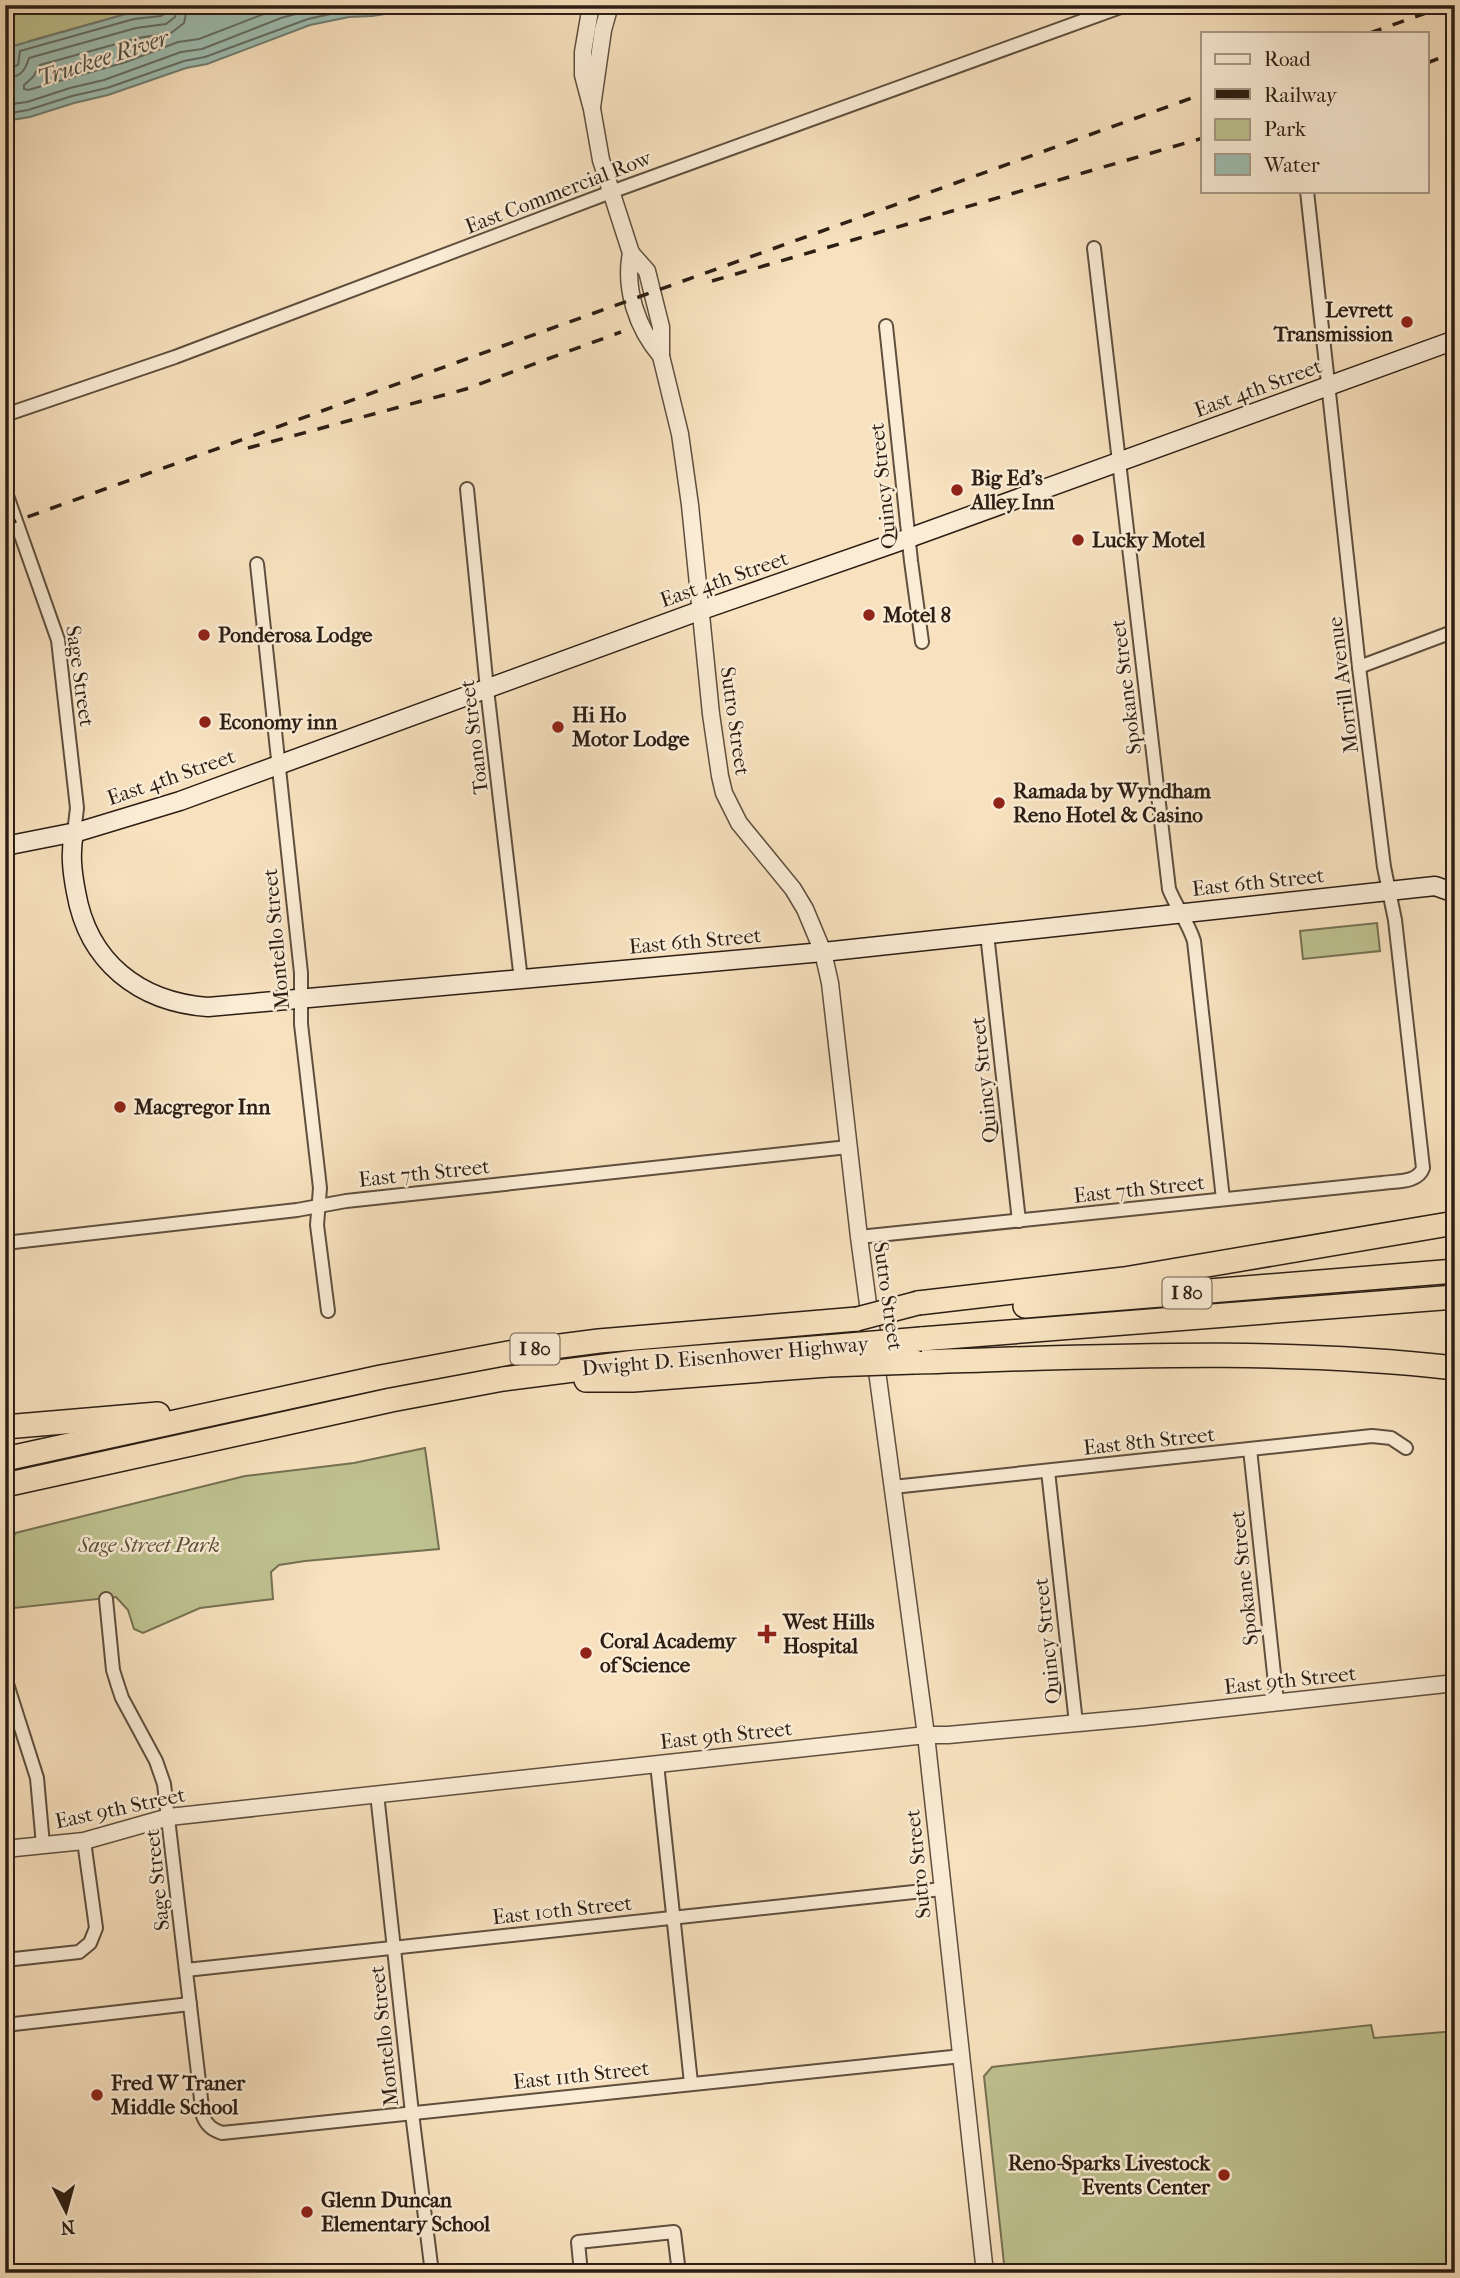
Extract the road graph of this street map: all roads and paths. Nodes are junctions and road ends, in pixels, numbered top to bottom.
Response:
1 (590, 5) edge
2 (610, 5) edge
3 (1126, 5) edge
4 (592, 109) junction
5 (611, 192) junction
6 (1307, 192) edge
7 (1094, 248) dead end
8 (886, 326) dead end
9 (1455, 341) edge
10 (1330, 386) junction
11 (5, 415) edge
12 (1119, 463) junction
13 (467, 489) dead end
14 (5, 490) edge
15 (909, 538) junction
16 (257, 564) dead end
17 (699, 611) junction
18 (1455, 631) edge
19 (922, 642) dead end
20 (1359, 667) junction
21 (487, 690) junction
22 (278, 764) junction
23 (74, 833) junction
24 (5, 846) edge
25 (1455, 876) edge
26 (1435, 886) junction
27 (1390, 891) junction
28 (1455, 892) edge
29 (1181, 913) junction
30 (987, 934) junction
31 (823, 952) junction
32 (521, 980) junction
33 (302, 999) junction
34 (848, 1147) junction
35 (1421, 1174) joint
36 (1223, 1199) junction
37 (319, 1206) junction
38 (1019, 1221) junction
39 (1455, 1223) edge
40 (859, 1237) junction
41 (5, 1243) edge
42 (1455, 1271) edge
43 (1455, 1297) edge
44 (919, 1309) junction
45 (328, 1311) dead end
46 (827, 1356) junction
47 (1455, 1368) edge
48 (252, 1405) junction
49 (5, 1427) edge
50 (1406, 1448) dead end
51 (1250, 1449) junction
52 (5, 1460) edge
53 (1048, 1471) junction
54 (68, 1472) junction
55 (5, 1485) edge
56 (893, 1487) junction
57 (5, 1499) edge
58 (106, 1598) dead end
59 (1455, 1683) edge
60 (7, 1684) edge
61 (1277, 1703) junction
62 (1076, 1723) junction
63 (926, 1735) junction
64 (657, 1764) junction
65 (377, 1794) junction
66 (169, 1817) junction
67 (84, 1841) junction
68 (43, 1845) junction
69 (5, 1849) edge
70 (942, 1889) junction
71 (673, 1918) junction
72 (394, 1948) junction
73 (5, 1960) edge
74 (186, 1970) junction
75 (190, 2004) junction
76 (5, 2025) edge
77 (962, 2056) junction
78 (691, 2082) junction
79 (412, 2113) junction
80 (208, 2125) joint
81 (432, 2273) edge
82 (581, 2273) edge
83 (679, 2273) edge
84 (985, 2273) edge

1 - 4 street, Sutro Street
2 - 4 street, Sutro Street
3 - 5 street, East Commercial Row
4 - 5 street, Sutro Street
5 - 11 street, East Commercial Row
5 - 17 street, Sutro Street
6 - 10 street, Morrill Avenue
7 - 12 street, Spokane Street
8 - 15 street, Quincy Street
9 - 10 main road, East 4th Street
10 - 12 main road, East 4th Street
10 - 20 street, Morrill Avenue
12 - 15 main road, East 4th Street
12 - 29 street, Spokane Street
13 - 21 street, Toano Street
14 - 23 street, Sage Street
15 - 17 main road, East 4th Street
15 - 19 street, Quincy Street
16 - 22 street, Montello Street
17 - 21 main road, East 4th Street
17 - 31 street, Sutro Street
18 - 20 street
20 - 27 street, Morrill Avenue
21 - 22 main road, East 4th Street
21 - 32 street, Toano Street
22 - 23 main road, East 4th Street
22 - 33 street, Montello Street
23 - 24 main road, East 4th Street
23 - 33 main road, East 6th Street
25 - 26 main road, East 6th Street
26 - 27 main road, East 6th Street
26 - 28 main road, East 6th Street
27 - 29 main road, East 6th Street
27 - 35 street, Morrill Avenue
29 - 30 main road, East 6th Street
29 - 36 street, Spokane Street
30 - 31 main road, East 6th Street
30 - 38 street, Quincy Street
31 - 32 main road, East 6th Street
31 - 34 street, Sutro Street
32 - 33 main road, East 6th Street
33 - 37 street, Montello Street
34 - 37 street, East 7th Street
34 - 40 street, Sutro Street
35 - 36 street, East 7th Street
36 - 38 street, East 7th Street
37 - 41 street, East 7th Street
37 - 45 street, Montello Street
38 - 40 street, East 7th Street
39 - 44 highway
40 - 56 street, Sutro Street
42 - 44 highway, Dwight D. Eisenhower Highway / I 80
43 - 46 highway, Dwight D. Eisenhower Highway / I 80, bridge
44 - 48 highway, Dwight D. Eisenhower Highway / I 80, bridge
46 - 47 highway, bridge
46 - 54 highway, Dwight D. Eisenhower Highway / I 80
48 - 49 highway
48 - 52 highway, Dwight D. Eisenhower Highway / I 80
50 - 51 street, East 8th Street
51 - 53 street, East 8th Street
51 - 61 street, Spokane Street
53 - 56 street, East 8th Street
53 - 62 street, Quincy Street
54 - 55 highway, Dwight D. Eisenhower Highway / I 80
54 - 57 highway
56 - 63 street, Sutro Street
58 - 66 street, Sage Street
59 - 61 street, East 9th Street
60 - 68 street
61 - 62 street, East 9th Street
62 - 63 street, East 9th Street
63 - 64 street, East 9th Street
63 - 70 street, Sutro Street
64 - 65 street, East 9th Street
64 - 71 street
65 - 66 street, East 9th Street
65 - 72 street, Montello Street
66 - 67 street, East 9th Street
66 - 74 street, Sage Street
67 - 68 street, East 9th Street
67 - 73 street
68 - 69 street, East 9th Street
70 - 71 street, East 10th Street
70 - 77 street, Sutro Street
71 - 72 street, East 10th Street
71 - 78 street
72 - 74 street, East 10th Street
72 - 79 street, Montello Street
74 - 75 street, Sage Street
75 - 76 street
75 - 80 street, Sage Street
77 - 78 street, East 11th Street
77 - 84 street, Sutro Street
78 - 79 street, East 11th Street
79 - 80 street, East 11th Street
79 - 81 street, Montello Street
82 - 83 street

